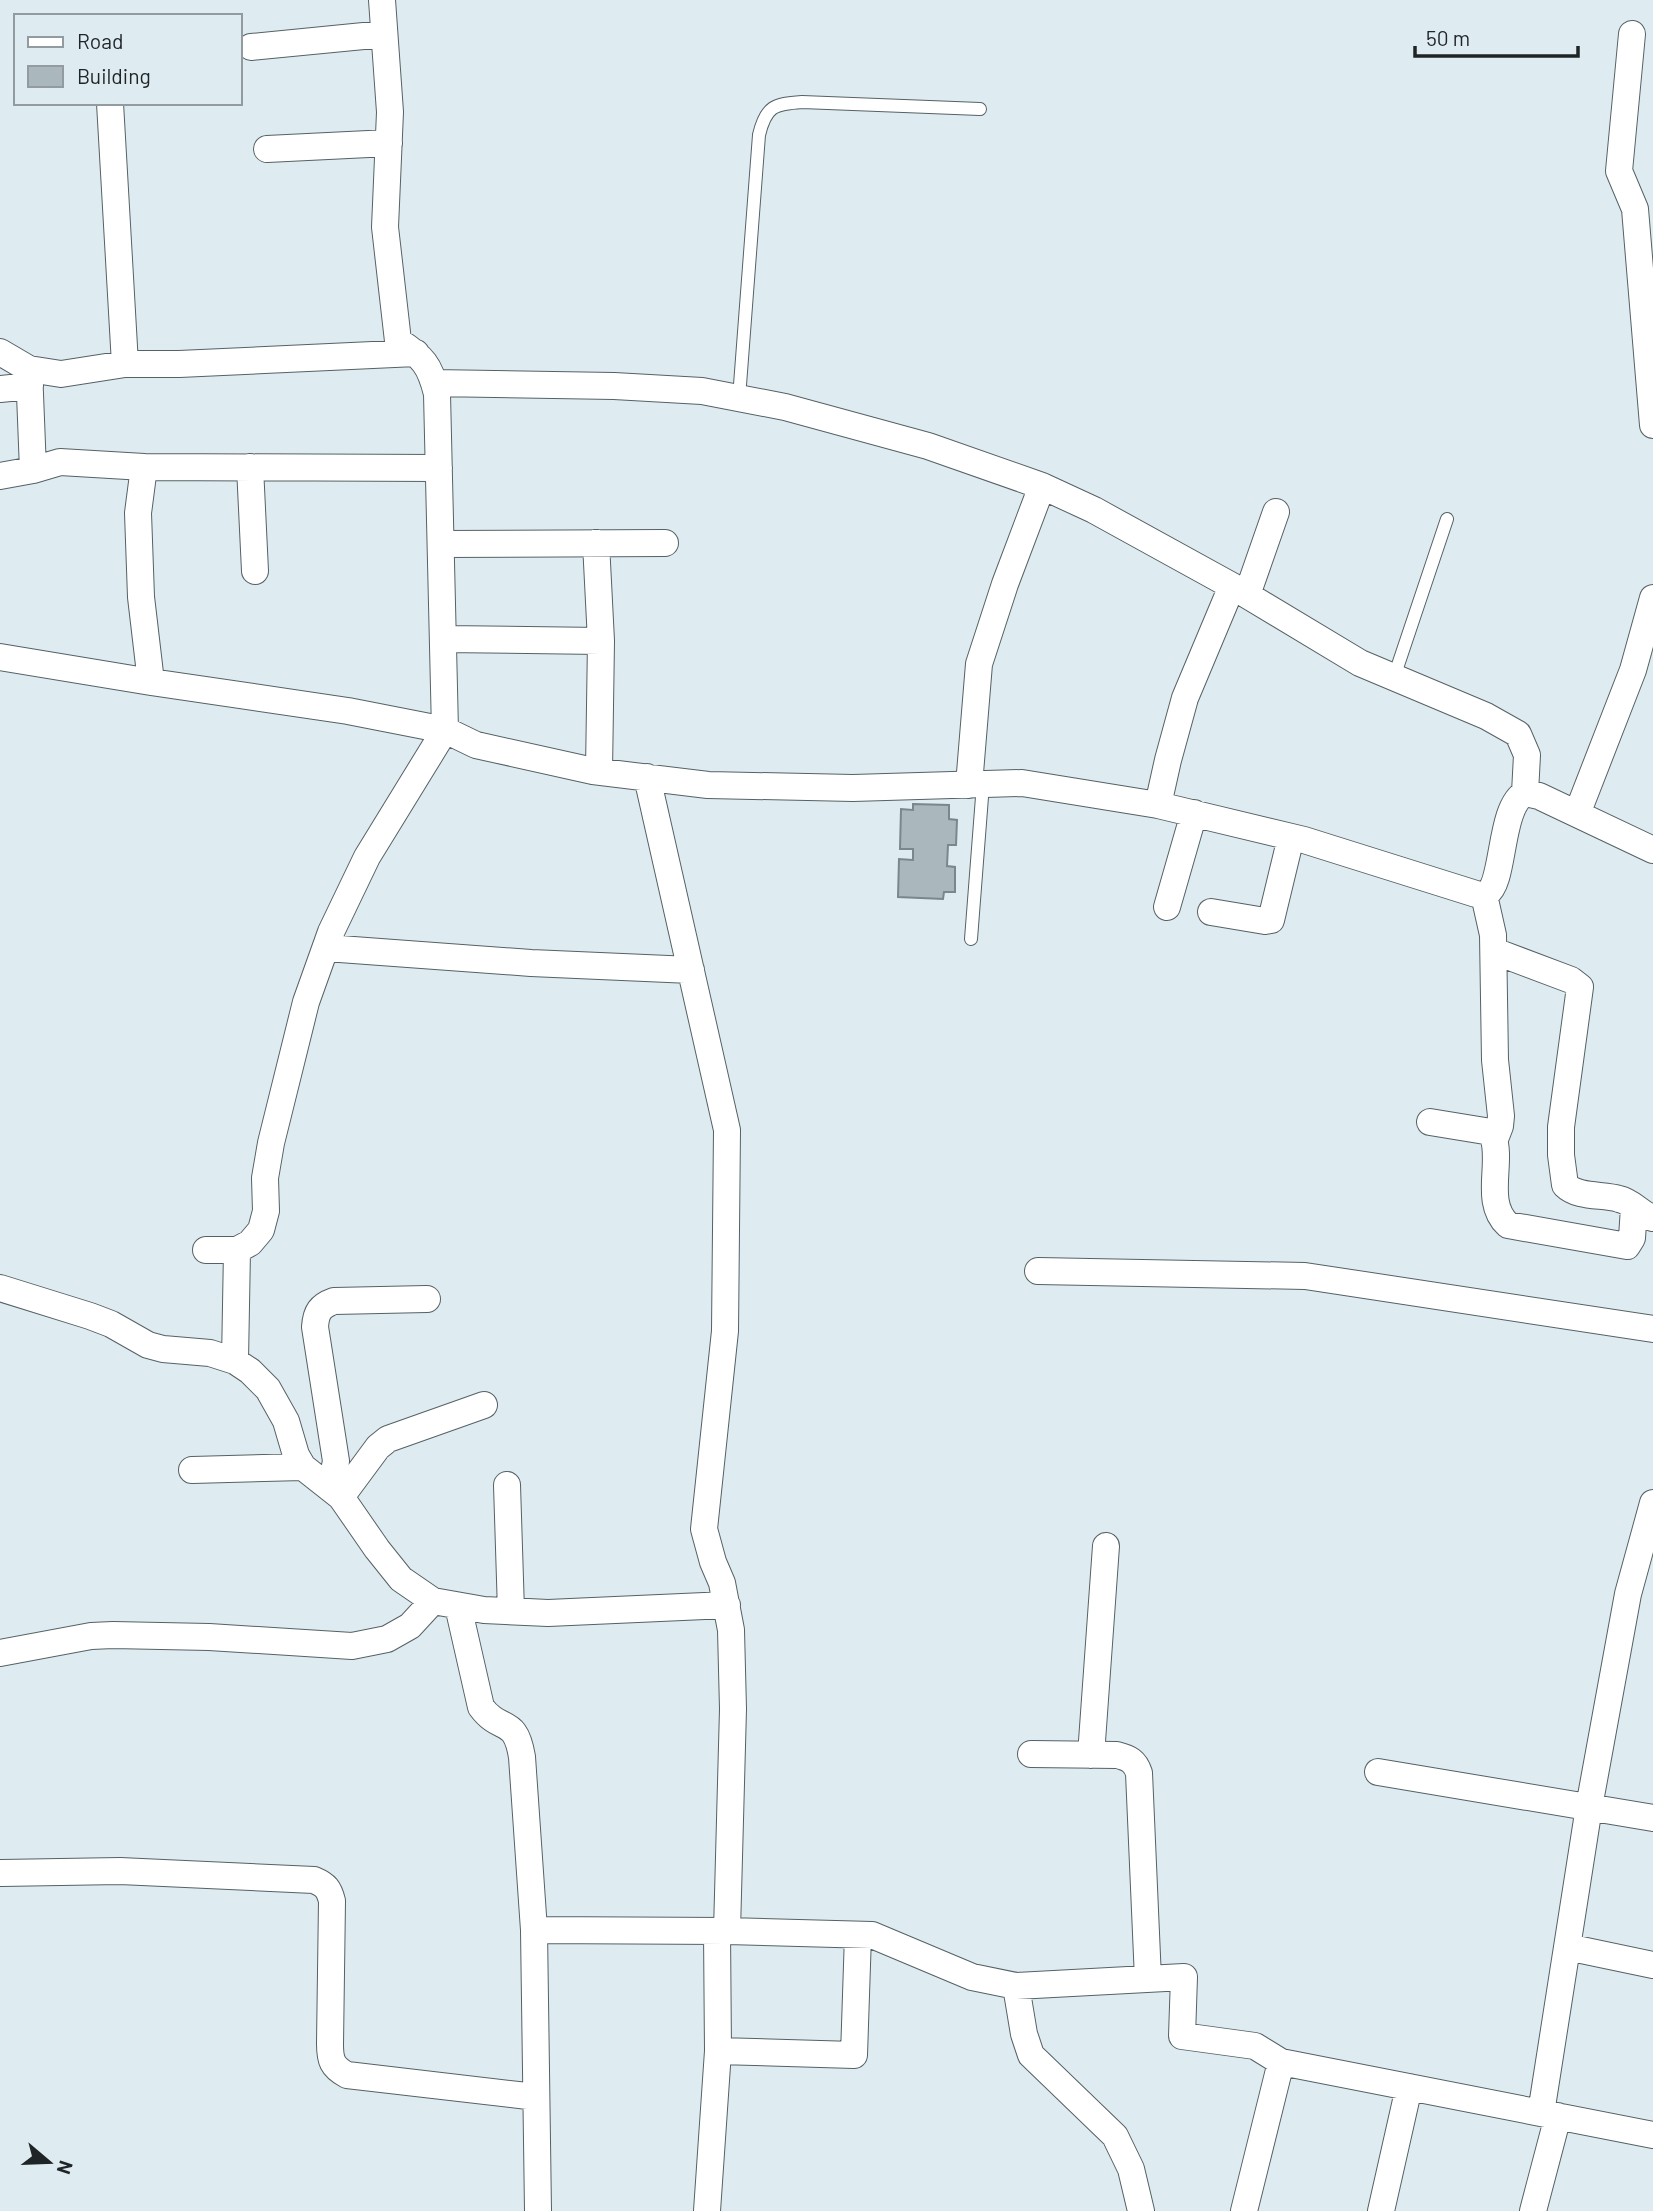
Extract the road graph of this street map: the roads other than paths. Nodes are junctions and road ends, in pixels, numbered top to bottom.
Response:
1 (382, 0) edge
2 (384, 34) junction
3 (1632, 34) dead end
4 (251, 47) dead end
5 (110, 105) edge
6 (980, 109) dead end
7 (389, 143) junction
8 (267, 149) dead end
9 (0, 352) edge
10 (416, 353) junction
11 (125, 364) junction
12 (30, 377) junction
13 (434, 383) junction
14 (0, 388) edge
15 (740, 398) junction
16 (1653, 425) edge
17 (144, 467) junction
18 (250, 467) junction
19 (439, 467) junction
20 (33, 470) junction
21 (0, 476) edge
22 (1042, 486) junction
23 (1276, 512) dead end
24 (1447, 519) dead end
25 (596, 543) junction
26 (664, 543) dead end
27 (441, 544) junction
28 (256, 571) dead end
29 (1239, 590) junction
30 (1653, 598) edge
31 (443, 639) junction
32 (601, 641) junction
33 (0, 657) edge
34 (1394, 677) junction
35 (151, 682) junction
36 (445, 730) junction
37 (599, 771) junction
38 (647, 777) junction
39 (976, 784) junction
40 (1525, 793) junction
41 (1158, 805) junction
42 (1194, 813) junction
43 (1577, 814) junction
44 (1291, 837) junction
45 (1653, 850) edge
46 (1484, 895) junction
47 (1167, 907) dead end
48 (1211, 912) dead end
49 (971, 939) dead end
50 (326, 948) junction
51 (1494, 951) junction
52 (691, 970) junction
53 (1430, 1122) dead end
54 (1495, 1139) junction
55 (1643, 1212) edge
56 (206, 1250) dead end
57 (237, 1250) junction
58 (1038, 1272) dead end
59 (0, 1288) edge
60 (427, 1299) dead end
61 (1653, 1329) edge
62 (234, 1361) junction
63 (484, 1405) dead end
64 (303, 1467) junction
65 (192, 1470) dead end
66 (508, 1485) dead end
67 (336, 1492) junction
68 (1653, 1503) edge
69 (1106, 1546) dead end
70 (446, 1603) junction
71 (727, 1605) junction
72 (511, 1611) junction
73 (0, 1653) edge
74 (1031, 1754) dead end
75 (1091, 1755) junction
76 (1378, 1772) dead end
77 (1589, 1807) junction
78 (1653, 1818) edge
79 (1, 1873) edge
80 (534, 1930) junction
81 (722, 1931) junction
82 (858, 1935) junction
83 (1567, 1947) junction
84 (1653, 1965) edge
85 (1148, 1979) junction
86 (1016, 1986) junction
87 (718, 2051) junction
88 (1281, 2062) junction
89 (1409, 2087) junction
90 (536, 2097) junction
91 (1549, 2114) junction
92 (1653, 2135) edge
93 (537, 2211) edge
94 (707, 2211) edge
95 (1141, 2211) edge
96 (1244, 2211) edge
97 (1381, 2211) edge
98 (1534, 2211) edge

1 - 2 street
2 - 4 street
2 - 7 street
3 - 16 street
5 - 11 street
6 - 15 lane
7 - 8 street
7 - 10 street
9 - 12 street
10 - 11 street
10 - 13 street
11 - 12 street
12 - 14 street
12 - 20 street
13 - 15 street
13 - 19 street
15 - 22 street
17 - 18 street
17 - 20 street
17 - 35 street
18 - 19 street
18 - 28 street
19 - 27 street
20 - 21 street
22 - 29 street
22 - 39 street
23 - 29 street
24 - 34 lane
25 - 26 street
25 - 27 street
25 - 32 street
27 - 31 street
29 - 34 street
29 - 41 street
30 - 43 street
31 - 32 street
31 - 36 street
32 - 37 street
33 - 35 street
34 - 40 street
35 - 36 street
36 - 37 street
36 - 50 street
37 - 38 street
38 - 39 street
38 - 52 street
39 - 41 street
39 - 49 lane
40 - 43 street
40 - 46 street
41 - 42 street
42 - 44 street
42 - 47 street
43 - 45 street
44 - 46 street
44 - 48 street
46 - 51 street
50 - 52 street
50 - 57 street
51 - 54 street
51 - 55 street
52 - 71 street
53 - 54 street
54 - 55 street
56 - 57 street
57 - 62 street
58 - 61 street
59 - 62 street
60 - 67 street
62 - 64 street
63 - 67 street
64 - 65 street
64 - 67 street
66 - 72 street
67 - 70 street
68 - 77 street
69 - 75 street
70 - 72 street
70 - 73 street
70 - 80 street
71 - 72 street
71 - 81 street
74 - 75 street
75 - 85 street
76 - 77 street
77 - 78 street
77 - 83 street
79 - 90 street
80 - 81 street
80 - 90 street
81 - 82 street
81 - 87 street
82 - 86 street
82 - 87 street
83 - 84 street
83 - 91 street
85 - 86 street
85 - 88 street
86 - 95 street
87 - 94 street
88 - 89 street
88 - 96 street
89 - 91 street
89 - 97 street
90 - 93 street
91 - 92 street
91 - 98 street

